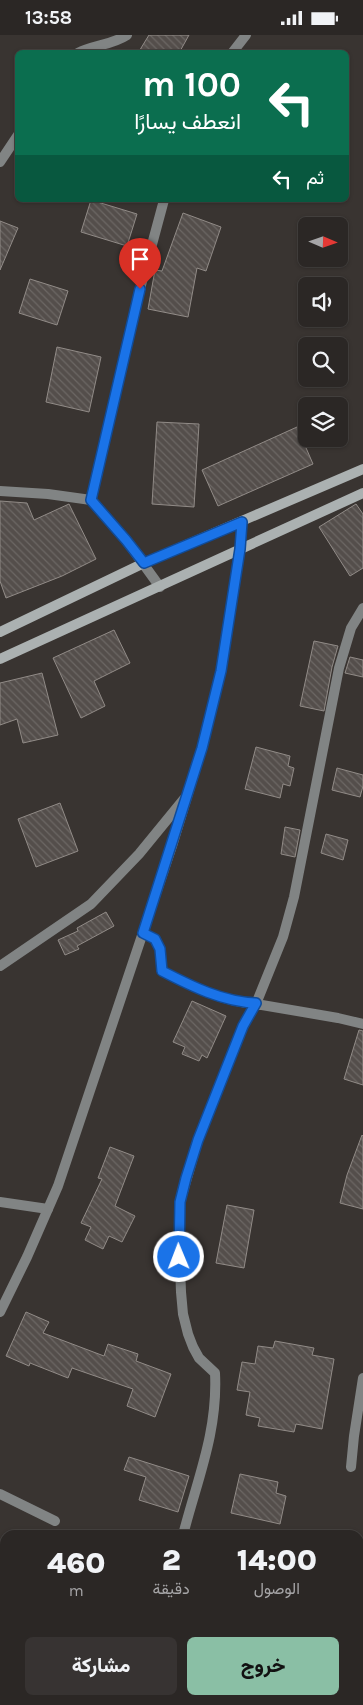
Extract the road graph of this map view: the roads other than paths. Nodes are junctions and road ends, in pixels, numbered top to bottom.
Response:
1 (127, 35) edge
2 (246, 35) edge
3 (86, 50) edge
4 (234, 50) edge
5 (15, 140) edge
6 (0, 162) edge
7 (163, 202) edge
8 (363, 469) edge
9 (0, 491) edge
10 (363, 493) edge
11 (91, 500) junction
12 (242, 522) junction
13 (240, 549) junction
14 (144, 563) junction
15 (160, 587) junction
16 (363, 608) edge
17 (0, 632) edge
18 (0, 659) edge
19 (188, 794) junction
20 (143, 933) junction
21 (0, 966) edge
22 (256, 1003) junction
23 (363, 1024) edge
24 (0, 1202) edge
25 (48, 1209) junction
26 (0, 1312) edge
27 (363, 1378) edge
28 (351, 1467) dead end
29 (0, 1493) edge
30 (55, 1521) dead end
31 (184, 1530) edge

1 - 3 street
2 - 4 street
5 - 6 street
7 - 11 street
8 - 12 main road
9 - 11 street
10 - 13 main road
11 - 14 street
12 - 13 street
12 - 14 main road
13 - 15 main road
13 - 19 street
14 - 15 street
14 - 17 main road
15 - 18 main road
16 - 22 street
19 - 20 street
19 - 21 street
20 - 22 street
20 - 25 street
22 - 23 street
22 - 31 street
24 - 25 street
25 - 26 street
27 - 28 street
29 - 30 street

